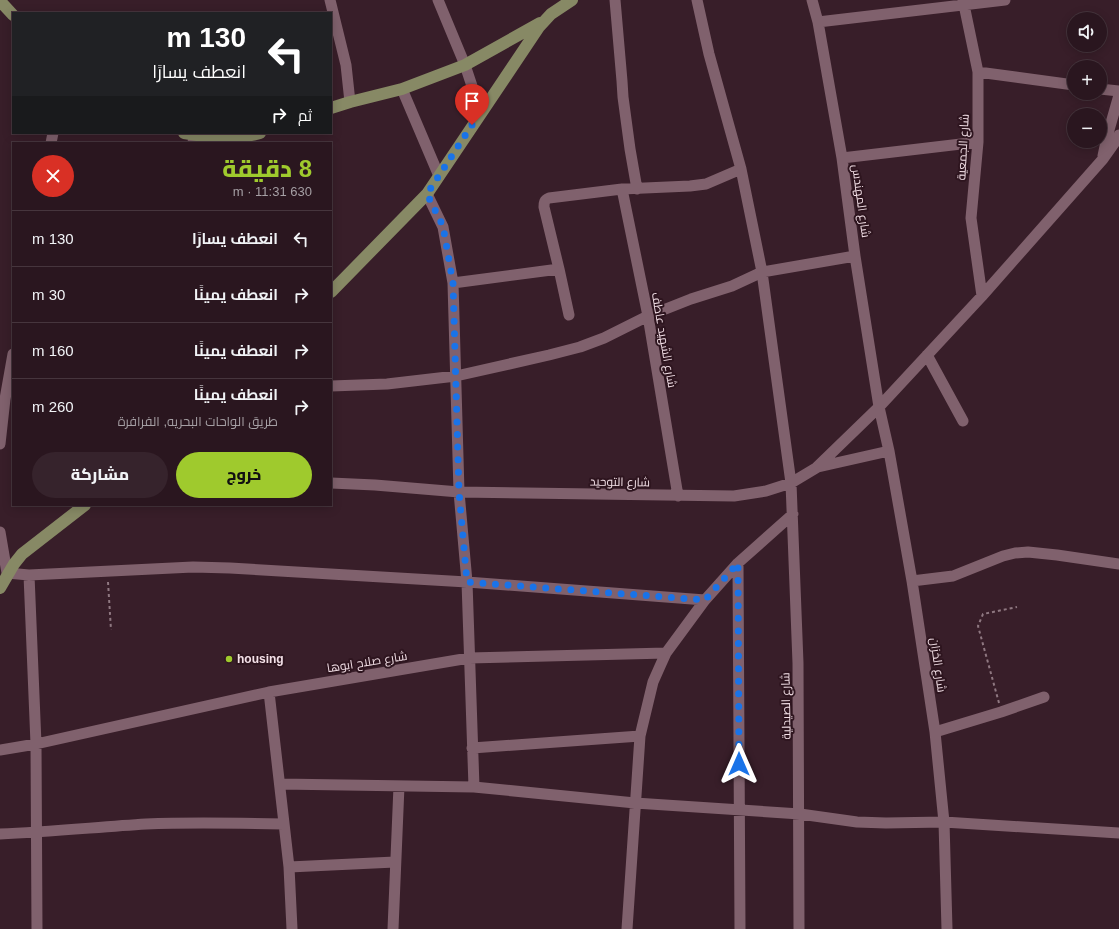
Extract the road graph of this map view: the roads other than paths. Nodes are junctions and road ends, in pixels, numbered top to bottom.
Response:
1 (330, 0) edge
2 (438, 0) edge
3 (572, 0) edge
4 (615, 0) edge
5 (698, 0) edge
6 (812, 0) edge
7 (1005, 0) edge
8 (0, 1) edge
9 (963, 3) edge
10 (12, 13) edge
11 (544, 20) junction
12 (818, 22) junction
13 (465, 65) junction
14 (978, 72) junction
15 (1067, 84) edge
16 (402, 89) junction
17 (1107, 90) edge
18 (1119, 91) edge
19 (1119, 94) edge
20 (350, 102) junction
21 (332, 108) edge
22 (481, 113) junction
23 (254, 134) edge
24 (190, 137) edge
25 (1116, 137) edge
26 (978, 142) junction
27 (842, 158) junction
28 (741, 169) junction
29 (439, 176) junction
30 (622, 189) junction
31 (637, 189) junction
32 (427, 194) junction
33 (855, 256) junction
34 (559, 269) junction
35 (762, 272) junction
36 (453, 283) junction
37 (332, 291) edge
38 (982, 296) junction
39 (569, 315) dead end
40 (648, 316) junction
41 (927, 355) junction
42 (12, 358) edge
43 (456, 376) junction
44 (332, 386) edge
45 (2, 399) edge
46 (879, 407) junction
47 (963, 421) dead end
48 (0, 444) edge
49 (889, 451) junction
50 (816, 468) junction
51 (332, 483) edge
52 (791, 483) junction
53 (459, 492) junction
54 (678, 496) junction
55 (84, 506) edge
56 (793, 514) junction
57 (0, 532) edge
58 (738, 563) junction
59 (1119, 564) edge
60 (7, 574) junction
61 (28, 575) junction
62 (912, 581) junction
63 (467, 582) junction
64 (0, 588) edge
65 (705, 600) junction
66 (666, 653) junction
67 (469, 658) junction
68 (269, 692) junction
69 (1044, 697) dead end
70 (935, 732) junction
71 (640, 736) junction
72 (36, 744) junction
73 (472, 748) junction
74 (0, 750) edge
75 (280, 784) junction
76 (399, 786) junction
77 (474, 787) junction
78 (635, 803) junction
79 (739, 810) junction
80 (800, 814) junction
81 (944, 822) junction
82 (284, 824) junction
83 (36, 833) junction
84 (1119, 833) edge
85 (0, 834) edge
86 (395, 862) junction
87 (289, 866) junction
88 (37, 929) edge
89 (292, 929) edge
90 (393, 929) edge
91 (627, 929) edge
92 (740, 929) edge
93 (799, 929) edge
94 (947, 929) edge

1 - 20 street
2 - 13 street
3 - 11 main road
4 - 31 street
5 - 28 street, شارع الصيدلية
6 - 12 street, شارع المهندس
7 - 9 street
8 - 10 main road
9 - 12 street
9 - 14 street, شارع الجمعية
11 - 13 main road
11 - 22 main road
12 - 27 street, شارع المهندس
13 - 16 main road
13 - 22 street
14 - 15 street
14 - 26 street, شارع الجمعية
16 - 20 main road
16 - 29 street
17 - 18 street
19 - 25 street
20 - 21 main road
22 - 29 main road
23 - 24 main road
25 - 38 street, شارع التوحيد
26 - 27 street
26 - 38 street, شارع الجمعية
27 - 33 street, شارع المهندس
28 - 31 street
28 - 35 street, شارع الصيدلية
29 - 32 main road
30 - 31 street
30 - 34 street
30 - 40 street, شارع الشهيد عاطف
32 - 36 street
32 - 37 main road
33 - 35 street
33 - 46 street, شارع المهندس
34 - 36 street
34 - 39 street
35 - 40 street
35 - 52 street, شارع الصيدلية
36 - 43 street
38 - 41 street, شارع التوحيد
40 - 43 street
40 - 54 street, شارع الشهيد عاطف
41 - 46 street, شارع التوحيد
41 - 47 street
42 - 45 street
43 - 44 street
43 - 53 street
45 - 48 street
46 - 49 street, شارع الخزان
46 - 50 street, شارع التوحيد
49 - 50 street
49 - 62 street, شارع الخزان
50 - 52 street, شارع التوحيد
51 - 53 street, شارع التوحيد
52 - 54 street, شارع التوحيد
52 - 56 street, شارع الصيدلية
53 - 54 street, شارع التوحيد
53 - 63 street
55 - 60 main road
56 - 58 street
56 - 80 street, شارع الصيدلية
57 - 60 street
58 - 65 street
58 - 79 street
59 - 62 street
60 - 61 street
60 - 64 main road
61 - 63 street
61 - 72 street
62 - 70 street, شارع الخزان
63 - 65 street
63 - 67 street
65 - 66 street
66 - 67 street, شارع صلاح ابوها
66 - 71 street
67 - 68 street, شارع صلاح ابوها
67 - 73 street
68 - 72 street, شارع صلاح ابوها
68 - 75 street
69 - 70 street
70 - 81 street, شارع الخزان
71 - 73 street
71 - 78 street
72 - 74 street, شارع صلاح ابوها
72 - 83 street
73 - 77 street
75 - 76 street
75 - 82 street
76 - 77 street
76 - 86 street
77 - 78 street
78 - 79 street
78 - 91 street
79 - 80 street
79 - 92 street
80 - 81 street
80 - 93 street, شارع الصيدلية
81 - 84 street
81 - 94 street, شارع الخزان
82 - 83 street
82 - 87 street
83 - 85 street
83 - 88 street
86 - 87 street
86 - 90 street
87 - 89 street

